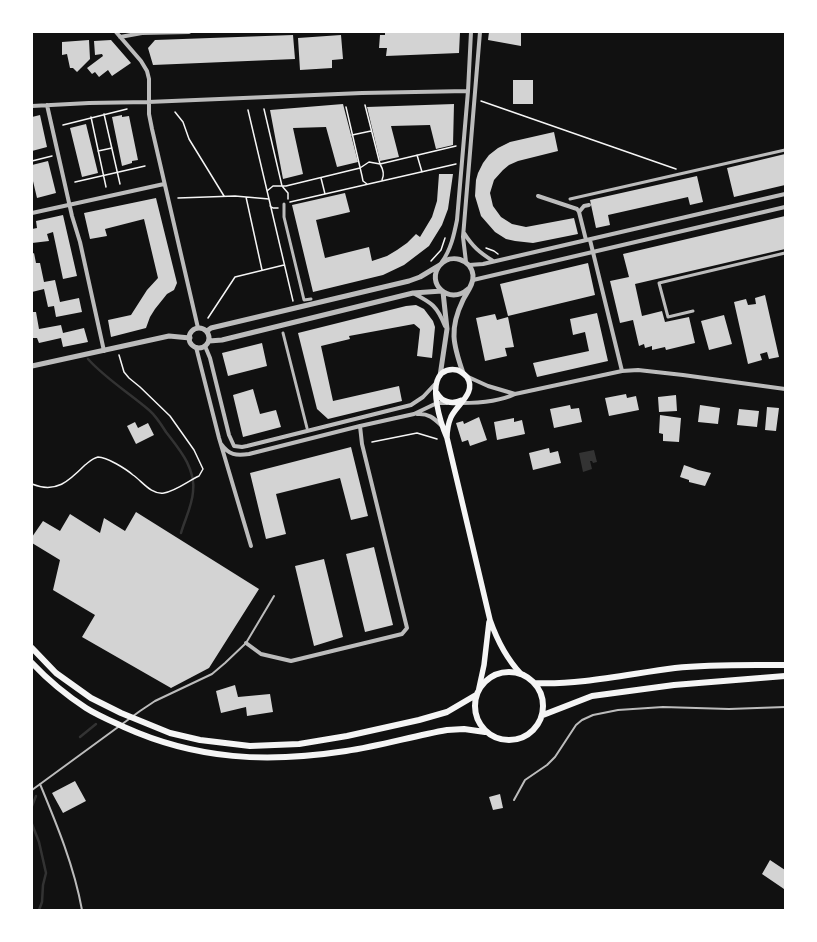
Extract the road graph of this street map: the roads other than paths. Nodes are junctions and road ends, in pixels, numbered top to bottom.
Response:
1 (116, 32) edge
2 (188, 32) edge
3 (471, 32) edge
4 (480, 32) edge
5 (120, 37) junction
6 (468, 91) junction
7 (148, 102) junction
8 (47, 105) junction
9 (32, 106) edge
10 (785, 150) edge
11 (164, 184) junction
12 (785, 194) edge
13 (538, 196) dead end
14 (570, 199) dead end
15 (70, 204) junction
16 (284, 204) road end
17 (589, 205) dead end
18 (785, 207) edge
19 (579, 212) junction
20 (32, 213) edge
21 (463, 233) junction
22 (588, 240) junction
23 (593, 252) junction
24 (785, 253) edge
25 (493, 261) junction
26 (467, 263) junction
27 (441, 264) junction
28 (473, 280) junction
29 (468, 289) junction
30 (443, 291) junction
31 (413, 293) junction
32 (311, 299) dead end
33 (693, 311) dead end
34 (198, 328) junction
35 (447, 329) junction
36 (207, 331) junction
37 (283, 333) dead end
38 (190, 338) junction
39 (207, 344) junction
40 (196, 347) junction
41 (104, 351) junction
42 (32, 360) edge
43 (33, 366) edge
44 (622, 371) junction
45 (465, 374) junction
46 (438, 379) junction
47 (785, 389) edge
48 (437, 392) junction
49 (515, 394) junction
50 (457, 402) junction
51 (437, 403) junction
52 (414, 414) junction
53 (360, 426) junction
54 (442, 427) junction
55 (307, 428) dead end
56 (447, 438) junction
57 (221, 444) junction
58 (251, 546) dead end
59 (274, 596) dead end
60 (490, 620) junction
61 (246, 643) junction
62 (32, 648) edge
63 (32, 663) edge
64 (785, 665) edge
65 (521, 674) junction
66 (785, 676) edge
67 (534, 683) junction
68 (479, 688) junction
69 (476, 695) junction
70 (785, 707) edge
71 (543, 715) junction
72 (485, 732) junction
73 (40, 784) junction
74 (32, 790) edge
75 (514, 800) dead end
76 (82, 910) edge

1 - 5 street
2 - 5 street
3 - 6 street
4 - 21 street
5 - 7 street
6 - 7 street
6 - 27 street
7 - 8 street
7 - 11 street
8 - 9 street
8 - 15 street
10 - 14 street
11 - 15 street
11 - 34 street
12 - 22 street
13 - 19 street
15 - 20 street
15 - 41 street
16 - 32 street
17 - 19 street
18 - 23 street
19 - 22 street
21 - 25 street
21 - 26 street
22 - 23 street
22 - 25 street
23 - 28 street
23 - 44 street
24 - 33 street
25 - 26 street
26 - 27 street
26 - 28 street
27 - 30 street
27 - 36 street
28 - 29 street
29 - 30 street
29 - 45 street
30 - 31 street
30 - 35 street
31 - 35 street
31 - 39 street
34 - 36 street
34 - 38 street
35 - 46 street
36 - 39 street
37 - 55 street
38 - 40 street
38 - 41 street
39 - 40 street
39 - 46 street
40 - 57 street
41 - 43 street
42 - 43 street
44 - 47 street
44 - 49 street
45 - 46 main road
45 - 49 street
45 - 50 main road
46 - 48 main road
48 - 50 main road
48 - 51 main road
49 - 50 street
50 - 51 street
50 - 56 main road
51 - 52 street
51 - 54 main road
52 - 53 street
52 - 54 street
53 - 57 street
53 - 61 street
54 - 56 main road
56 - 60 main road
57 - 58 street
59 - 61 lane
60 - 65 main road
60 - 68 main road
61 - 73 lane
62 - 69 main road
63 - 72 main road
64 - 67 main road
65 - 67 main road
65 - 68 main road
66 - 71 main road
67 - 71 main road
68 - 69 main road
69 - 72 main road
70 - 75 lane
71 - 72 main road
73 - 74 lane
73 - 76 lane

